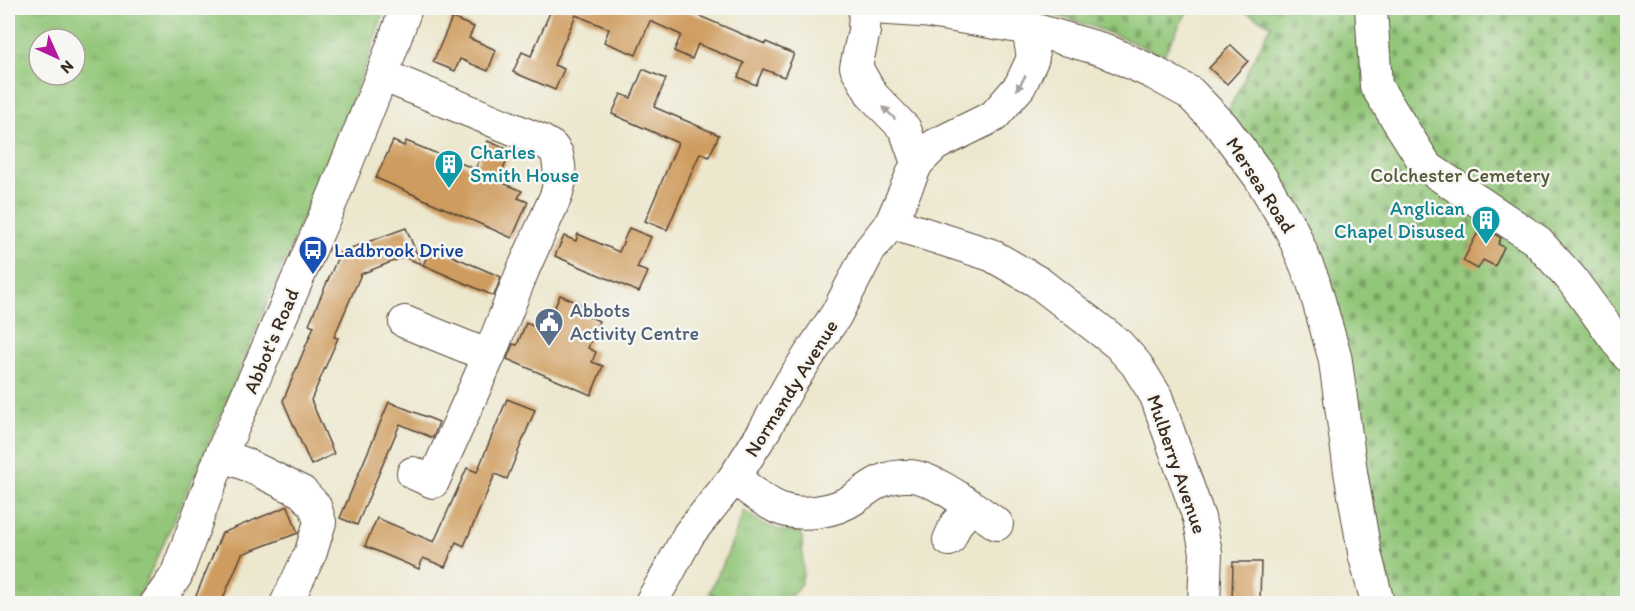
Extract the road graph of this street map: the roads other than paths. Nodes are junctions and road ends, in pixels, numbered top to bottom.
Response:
1 (406, 8) edge
2 (865, 8) edge
3 (881, 8) edge
4 (1371, 8) edge
5 (1028, 28) junction
6 (382, 75) junction
7 (916, 163) junction
8 (891, 223) junction
9 (405, 322) dead end
10 (489, 356) junction
11 (1628, 356) edge
12 (221, 455) junction
13 (413, 473) dead end
14 (734, 478) junction
15 (949, 540) dead end
16 (156, 603) edge
17 (285, 603) edge
18 (650, 603) edge
19 (1204, 603) edge
20 (1378, 603) edge

1 - 6 street, Abbot's Road
7 -> 2 street
3 - 5 main road, Mersea Road
4 - 11 street
5 -> 7 street, Normandy Avenue
5 - 20 main road, Mersea Road
6 - 10 street
6 - 12 street, Abbot's Road
7 - 8 street, Normandy Avenue
8 - 14 street, Normandy Avenue
8 - 19 street, Mulberry Avenue
9 - 10 street
10 - 13 street
12 - 16 street, Abbot's Road
12 - 17 street
14 - 15 street
14 - 18 street, Normandy Avenue

